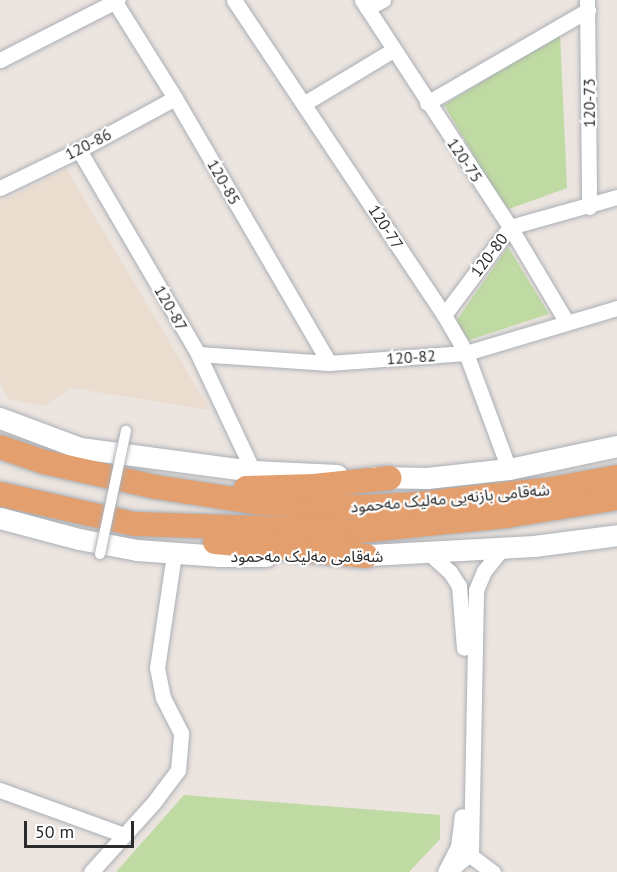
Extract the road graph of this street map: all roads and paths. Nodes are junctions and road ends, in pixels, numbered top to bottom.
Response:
1 (234, 0) edge
2 (383, 0) edge
3 (117, 1) edge
4 (364, 4) edge
5 (588, 5) edge
6 (393, 50) junction
7 (0, 60) edge
8 (175, 98) junction
9 (305, 103) junction
10 (427, 103) junction
11 (79, 150) junction
12 (0, 188) edge
13 (617, 197) edge
14 (589, 207) junction
15 (510, 227) junction
16 (617, 308) edge
17 (444, 315) junction
18 (566, 321) junction
19 (466, 353) junction
20 (198, 354) junction
21 (329, 363) junction
22 (0, 418) edge
23 (126, 431) dead end
24 (617, 446) edge
25 (2, 447) edge
26 (509, 469) junction
27 (253, 471) junction
28 (617, 477) edge
29 (390, 478) junction
30 (156, 487) junction
31 (0, 494) edge
32 (617, 498) edge
33 (423, 514) junction
34 (0, 518) edge
35 (134, 524) junction
36 (617, 535) edge
37 (502, 549) junction
38 (100, 554) dead end
39 (174, 554) junction
40 (430, 554) junction
41 (366, 556) junction
42 (0, 790) edge
43 (124, 835) junction
44 (457, 863) edge
45 (91, 872) edge
46 (493, 872) edge

1 - 9 street, 120-77
2 - 4 street
3 - 7 street
3 - 8 street, 120-85
4 - 6 street, 120-75
5 - 10 street
5 - 14 street, 120-73
6 - 9 street
6 - 10 street, 120-75
8 - 11 street, 120-86
8 - 21 street, 120-85
9 - 17 street, 120-77
10 - 15 street, 120-75
11 - 12 street, 120-86
11 - 20 street, 120-87
13 - 14 street, 120-80
14 - 15 street, 120-80
15 - 17 street, 120-80
15 - 18 street, 120-75
16 - 18 street, 120-82
17 - 19 street, 120-77
18 - 19 street, 120-82
19 - 21 street, 120-82
19 - 26 street, 120-77
20 - 21 street, 120-82
20 - 27 street, 120-87
22 - 27 main road
23 - 38 street, bridge
24 - 26 main road
25 - 30 highway, شەقامی بازنەیی مەلیک مەحمود
26 - 29 main road
27 - 29 main road
28 - 33 highway, شەقامی بازنەیی مەلیک مەحمود
29 - 30 highway
30 - 33 highway, شەقامی بازنەیی مەلیک مەحمود
31 - 35 highway, شەقامی بازنەیی مەلیک مەحمود
32 - 33 highway, شەقامی بازنەیی مەلیک مەحمود
33 - 35 highway, شەقامی بازنەیی مەلیک مەحمود
34 - 39 main road, شەقامی مەلیک مەحمود
35 - 41 highway
36 - 37 main road, شەقامی مەلیک مەحمود
37 - 40 main road, شەقامی مەلیک مەحمود
37 - 44 street
39 - 41 main road, شەقامی مەلیک مەحمود
39 - 43 street
40 - 41 main road, شەقامی مەلیک مەحمود
40 - 44 street
42 - 43 street
43 - 45 street
44 - 46 street

